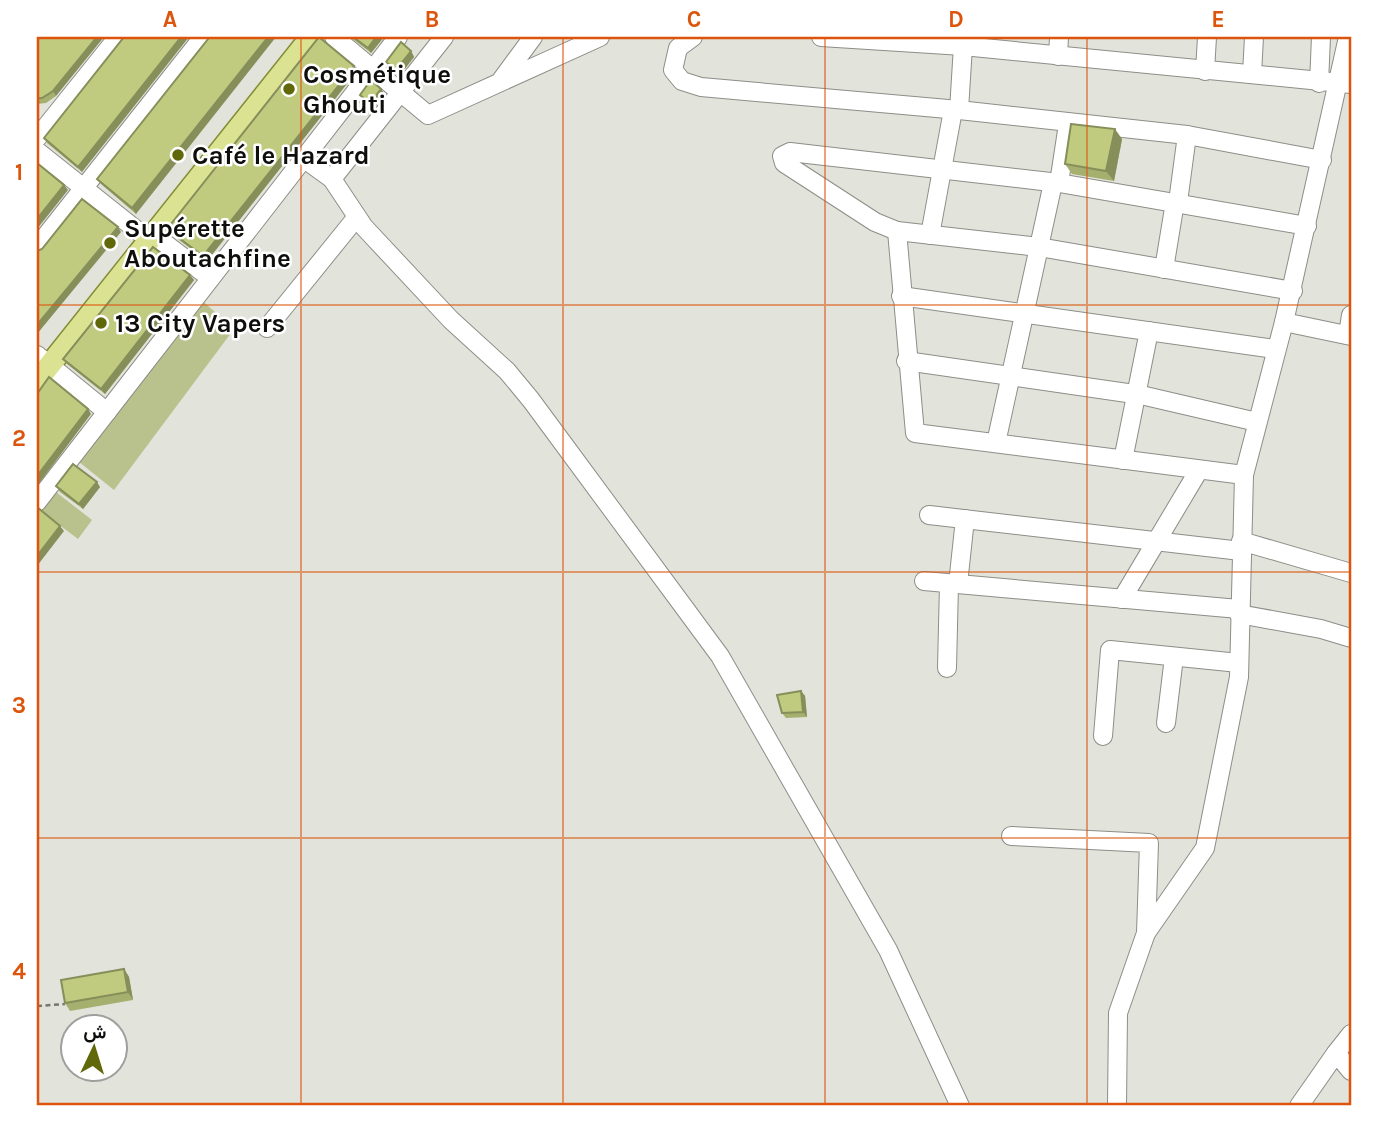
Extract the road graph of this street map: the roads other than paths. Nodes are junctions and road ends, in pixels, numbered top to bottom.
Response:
1 (118, 37) edge
2 (203, 37) edge
3 (294, 37) edge
4 (311, 37) edge
5 (334, 37) edge
6 (398, 37) edge
7 (444, 37) edge
8 (533, 37) edge
9 (600, 37) edge
10 (693, 37) edge
11 (821, 37) edge
12 (1059, 37) edge
13 (1207, 37) edge
14 (1254, 37) edge
15 (1321, 37) edge
16 (1348, 37) edge
17 (1007, 44) edge
18 (963, 47) junction
19 (1058, 56) junction
20 (372, 70) junction
21 (1205, 71) junction
22 (1252, 74) junction
23 (499, 83) junction
24 (1319, 83) junction
25 (1346, 83) edge
26 (400, 90) junction
27 (956, 110) junction
28 (1068, 124) junction
29 (1187, 135) junction
30 (37, 138) edge
31 (37, 152) edge
32 (303, 158) junction
33 (1322, 159) junction
34 (942, 168) junction
35 (332, 179) junction
36 (1056, 183) junction
37 (82, 189) junction
38 (1177, 202) junction
39 (356, 218) junction
40 (1307, 226) junction
41 (897, 231) junction
42 (147, 234) junction
43 (930, 235) junction
44 (37, 247) edge
45 (1038, 247) junction
46 (1164, 269) junction
47 (209, 277) junction
48 (1293, 291) junction
49 (901, 296) junction
50 (1024, 313) junction
51 (1351, 316) edge
52 (1284, 322) junction
53 (267, 328) dead end
54 (1149, 331) junction
55 (1349, 336) edge
56 (1275, 349) junction
57 (906, 361) junction
58 (40, 365) edge
59 (1011, 376) junction
60 (1137, 394) junction
61 (107, 412) junction
62 (1257, 422) junction
63 (996, 443) junction
64 (1124, 460) junction
65 (1199, 470) junction
66 (1244, 475) junction
67 (37, 502) edge
68 (929, 515) dead end
69 (965, 519) junction
70 (1157, 541) junction
71 (1241, 546) junction
72 (1351, 573) edge
73 (924, 581) dead end
74 (954, 584) junction
75 (1122, 599) junction
76 (1239, 611) junction
77 (1351, 638) edge
78 (1174, 657) junction
79 (1239, 663) junction
80 (947, 668) dead end
81 (1166, 723) dead end
82 (1103, 736) dead end
83 (1011, 836) dead end
84 (1146, 933) junction
85 (1351, 1034) edge
86 (1336, 1053) junction
87 (1351, 1071) edge
88 (960, 1106) edge
89 (1116, 1106) edge
90 (1299, 1106) edge

1 - 30 street
2 - 37 street
3 - 42 main road
4 - 42 main road
5 - 20 street
6 - 20 street
7 - 26 street
8 - 23 street
9 - 23 street
10 - 27 street
11 - 18 street
12 - 19 street
13 - 21 street
14 - 22 street
15 - 24 street
16 - 25 street
17 - 18 street
17 - 19 street
18 - 27 street
19 - 21 street
20 - 26 street
20 - 32 street
21 - 22 street
22 - 24 street
23 - 26 street
24 - 25 street
25 - 33 street
26 - 35 street
27 - 28 street
27 - 34 street
28 - 29 street
28 - 36 street
29 - 33 street
29 - 38 street
31 - 37 street
32 - 35 street
32 - 47 street
33 - 40 street
34 - 36 street
34 - 41 street
34 - 43 street
35 - 39 street
36 - 38 street
36 - 45 street
37 - 42 street
37 - 44 street
38 - 40 street
38 - 46 street
39 - 53 street
39 - 88 street
40 - 48 street
41 - 43 street
41 - 49 street
42 - 47 street
42 - 58 main road
43 - 45 street
45 - 46 street
45 - 50 street
46 - 48 street
47 - 61 street
48 - 52 street
49 - 50 street
49 - 57 street
50 - 54 street
50 - 59 street
51 - 55 street
52 - 55 street
52 - 56 street
54 - 56 street
54 - 60 street
56 - 62 street
57 - 59 street
57 - 63 street
58 - 61 street
59 - 60 street
59 - 63 street
60 - 62 street
60 - 64 street
61 - 67 street
62 - 66 street
63 - 64 street
64 - 65 street
65 - 66 street
65 - 70 street
66 - 71 street
68 - 69 street
69 - 70 street
69 - 74 street
70 - 71 street
70 - 75 street
71 - 72 street
71 - 76 street
73 - 74 street
74 - 75 street
74 - 80 street
75 - 76 street
76 - 77 street
76 - 79 street
78 - 79 street
78 - 81 street
78 - 82 street
79 - 84 street
83 - 84 street
84 - 89 street
85 - 86 street
86 - 87 street
86 - 90 street

